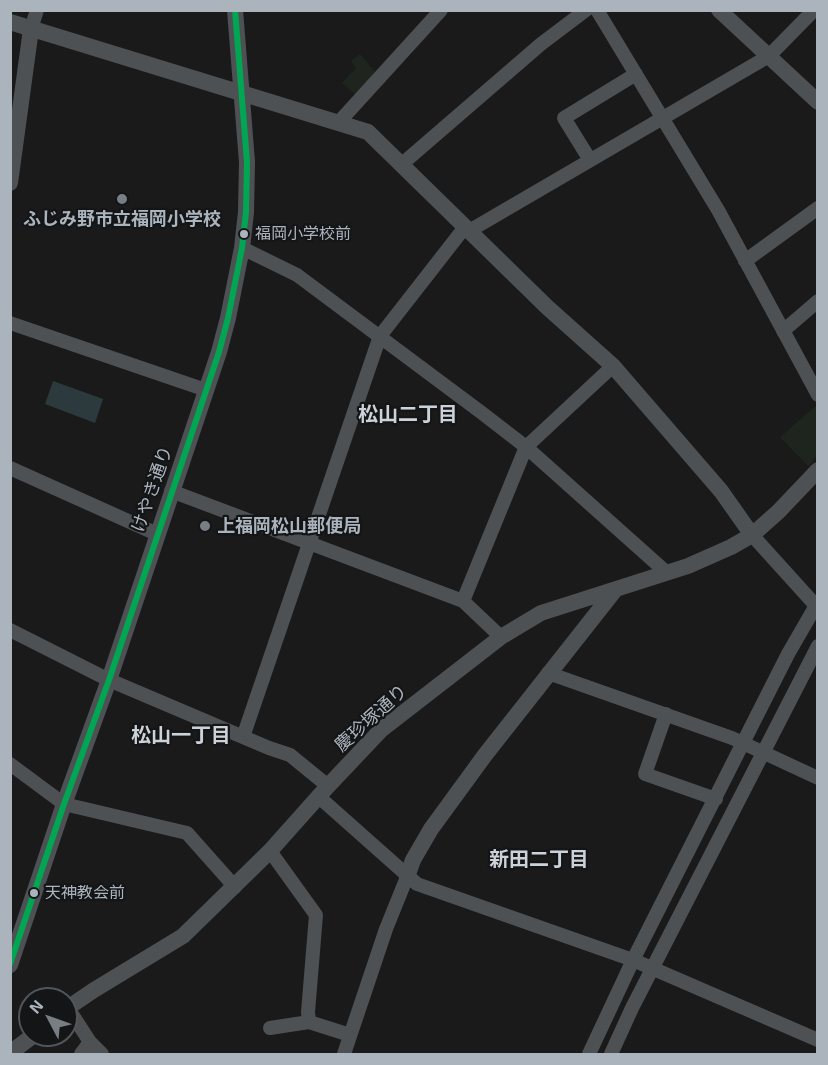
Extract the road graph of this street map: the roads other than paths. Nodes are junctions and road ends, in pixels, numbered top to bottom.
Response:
1 (37, 10) edge
2 (235, 10) edge
3 (441, 10) edge
4 (586, 10) edge
5 (597, 10) edge
6 (719, 10) edge
7 (814, 10) edge
8 (10, 22) edge
9 (31, 29) junction
10 (769, 56) junction
11 (636, 74) junction
12 (242, 95) junction
13 (818, 102) edge
14 (663, 117) junction
15 (339, 122) junction
16 (590, 160) junction
17 (402, 164) junction
18 (12, 174) edge
19 (818, 208) edge
20 (467, 229) junction
21 (242, 248) junction
22 (745, 261) junction
23 (818, 301) edge
24 (10, 323) edge
25 (783, 331) junction
26 (380, 336) junction
27 (613, 366) junction
28 (206, 390) junction
29 (818, 395) edge
30 (526, 447) junction
31 (10, 468) edge
32 (818, 470) edge
33 (171, 491) junction
34 (157, 534) junction
35 (752, 535) junction
36 (310, 543) junction
37 (666, 572) junction
38 (615, 589) junction
39 (463, 601) junction
40 (817, 605) edge
41 (10, 630) edge
42 (501, 637) junction
43 (818, 646) edge
44 (548, 673) junction
45 (109, 680) junction
46 (666, 714) junction
47 (243, 737) junction
48 (744, 744) junction
49 (763, 754) junction
50 (10, 764) edge
51 (818, 778) edge
52 (323, 791) junction
53 (716, 799) junction
54 (64, 804) junction
55 (270, 851) junction
56 (407, 877) junction
57 (235, 887) junction
58 (15, 939) edge
59 (633, 960) junction
60 (10, 965) edge
61 (654, 969) junction
62 (78, 1001) edge
63 (309, 1022) junction
64 (78, 1025) edge
65 (270, 1028) dead end
66 (350, 1035) junction
67 (818, 1040) edge
68 (90, 1042) junction
69 (81, 1054) edge
70 (102, 1054) edge
71 (344, 1054) edge
72 (589, 1054) edge
73 (611, 1054) edge

1 - 9 street
2 - 12 street, けやき通り
3 - 15 street
4 - 17 street
5 - 11 street
6 - 10 street
7 - 10 street
8 - 9 street
9 - 12 street
9 - 18 street
10 - 13 street
10 - 14 street
11 - 14 street
11 - 16 street
12 - 15 street
12 - 21 street, けやき通り
14 - 16 street
14 - 22 street
15 - 17 street
16 - 20 street
17 - 20 street
19 - 22 street
20 - 26 street
20 - 27 street
21 - 26 street
21 - 28 street, けやき通り
22 - 25 street
23 - 25 street
24 - 28 street
25 - 29 street
26 - 30 street
26 - 36 street
27 - 30 street
27 - 35 street
28 - 33 street, けやき通り
30 - 37 street
30 - 39 street
31 - 34 street
32 - 35 street, 慶珍塚通り
33 - 34 street, けやき通り
33 - 36 street
34 - 45 street, けやき通り
35 - 37 street, 慶珍塚通り
35 - 40 street
36 - 39 street
36 - 47 street
37 - 38 street, 慶珍塚通り
38 - 42 street, 慶珍塚通り
38 - 44 street
39 - 42 street
40 - 48 street
41 - 45 street
42 - 52 street, 慶珍塚通り
43 - 49 street
44 - 46 street
44 - 56 street
45 - 47 street
45 - 54 street, けやき通り
46 - 48 street
46 - 53 street
47 - 52 street
48 - 49 street
48 - 53 street
49 - 51 street
49 - 61 street
50 - 54 street
52 - 55 street, 慶珍塚通り
52 - 56 street
53 - 59 street
54 - 57 street
54 - 58 street, けやき通り
55 - 57 street, 慶珍塚通り
55 - 63 street
56 - 59 street
56 - 66 street
57 - 62 street, 慶珍塚通り
58 - 60 street, けやき通り
59 - 61 street
59 - 72 street
61 - 67 street
61 - 73 street
63 - 65 street
63 - 66 street
64 - 68 street
66 - 71 street
68 - 69 street
68 - 70 street

